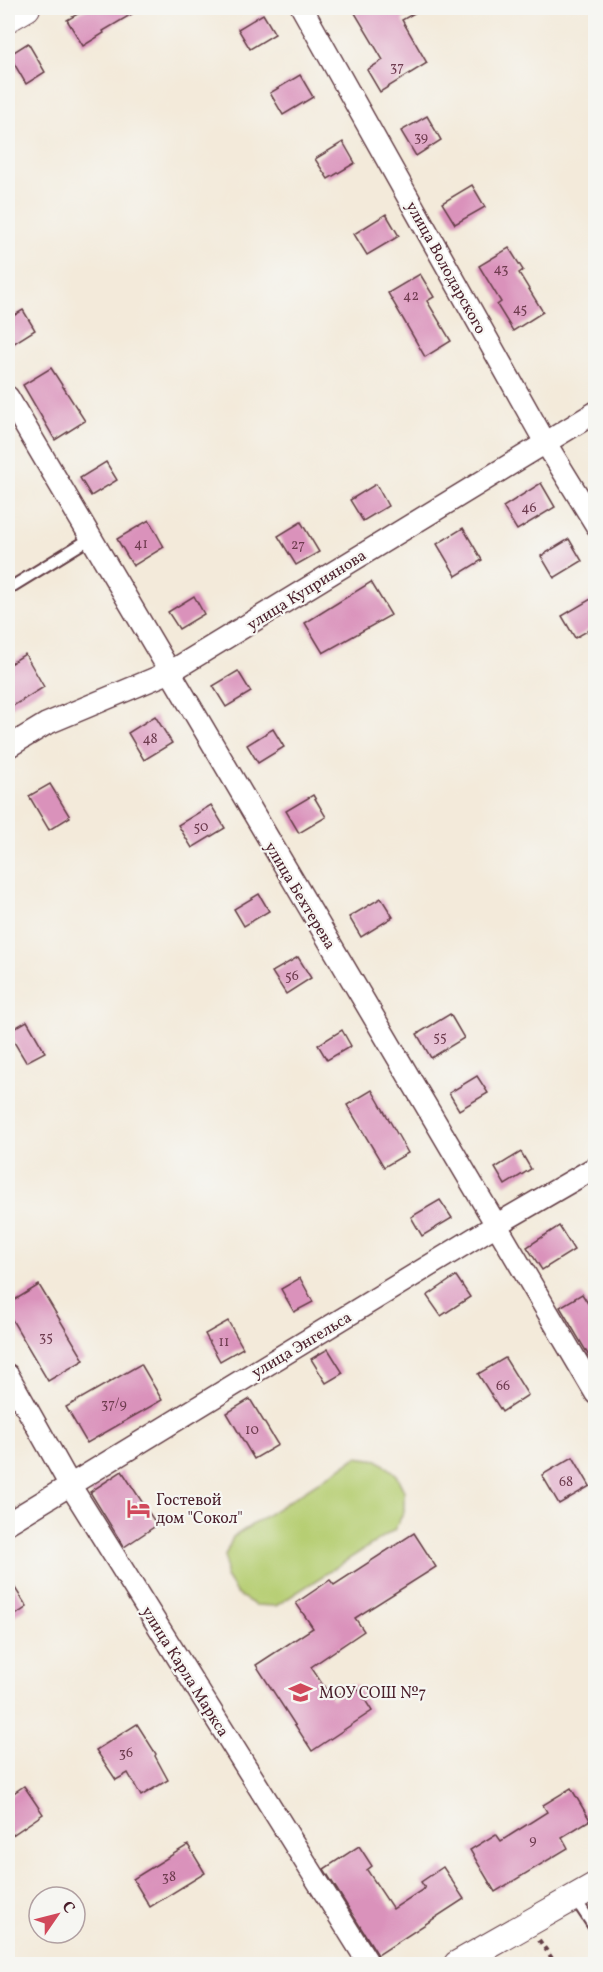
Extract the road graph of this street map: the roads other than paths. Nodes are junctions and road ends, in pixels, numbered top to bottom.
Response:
1 (27, 8) edge
2 (302, 8) edge
3 (8, 19) edge
4 (8, 397) edge
5 (596, 412) edge
6 (545, 442) junction
7 (596, 525) edge
8 (91, 538) junction
9 (8, 589) edge
10 (170, 672) junction
11 (8, 747) edge
12 (596, 1167) edge
13 (496, 1225) junction
14 (8, 1375) edge
15 (596, 1394) edge
16 (70, 1485) junction
17 (8, 1523) edge
18 (585, 1891) edge
19 (596, 1930) edge
20 (369, 1965) edge
21 (457, 1965) edge

1 - 3 street
2 - 6 street, улица Володарского
4 - 8 street, улица Бехтерева
5 - 6 street, улица Куприянова
6 - 7 street, улица Володарского
6 - 10 street, улица Куприянова
8 - 9 lane
8 - 10 street, улица Бехтерева
10 - 11 street, улица Куприянова
10 - 13 street, улица Бехтерева
12 - 13 street, улица Энгельса
13 - 15 street, улица Бехтерева
13 - 16 street, улица Энгельса
14 - 16 street, улица Карла Маркса
16 - 17 street, улица Энгельса
16 - 20 street, улица Карла Маркса
18 - 19 lane
18 - 21 street

